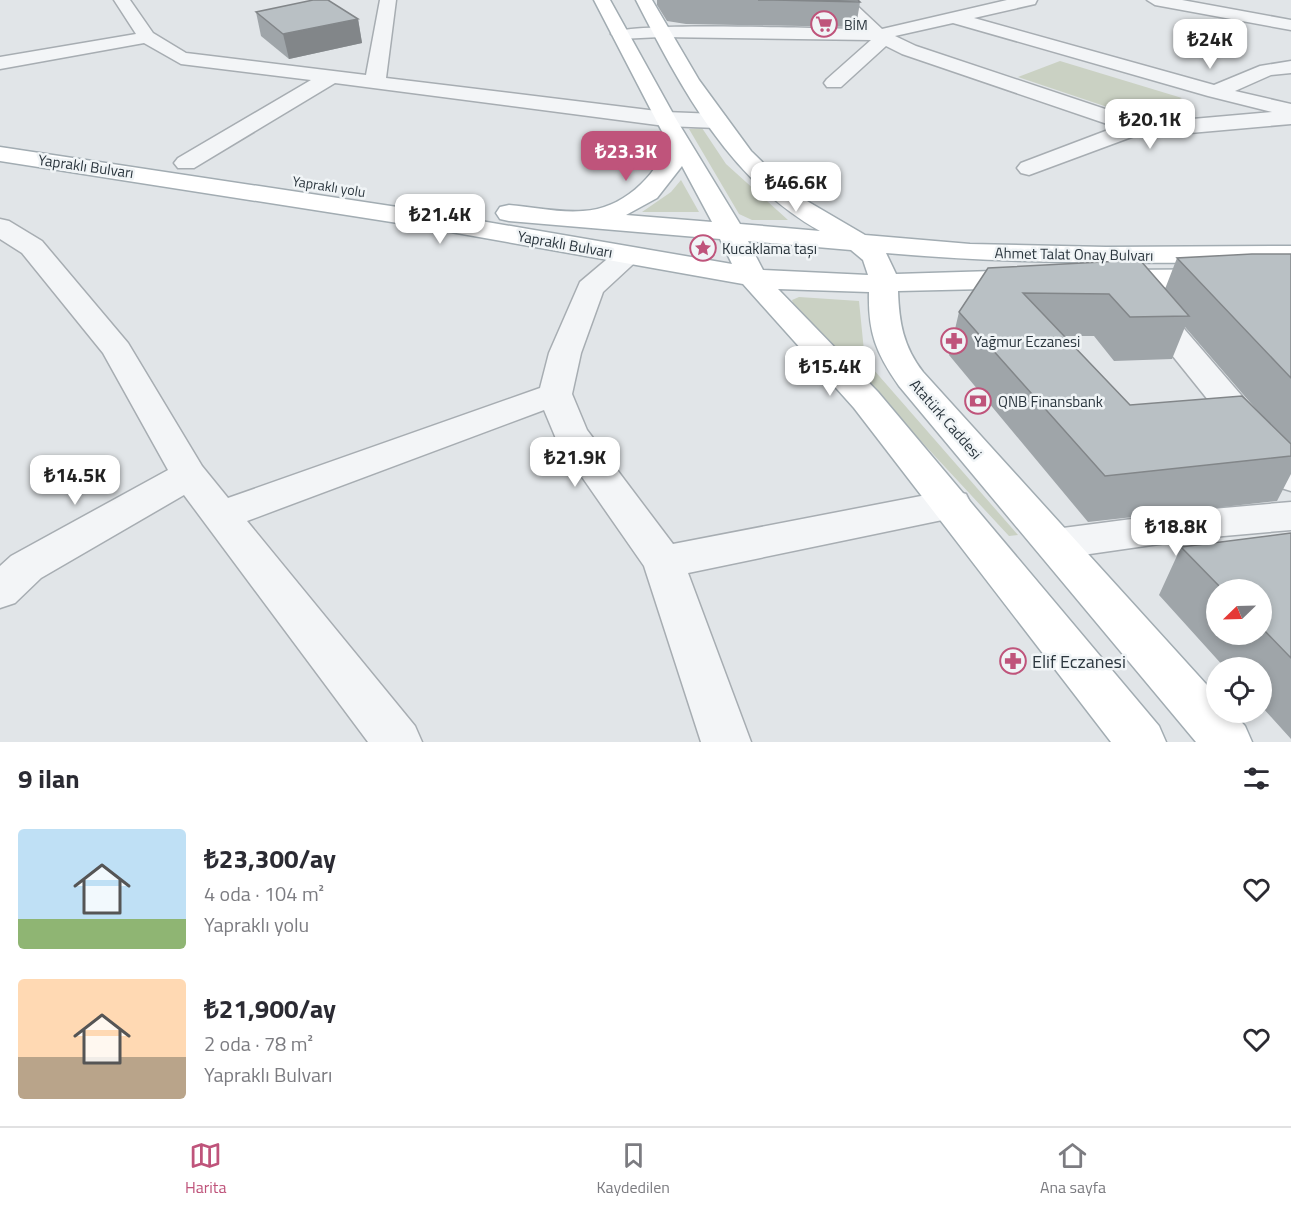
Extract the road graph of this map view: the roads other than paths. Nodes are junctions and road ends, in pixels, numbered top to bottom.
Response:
1 (388, 0) edge
2 (602, 0) edge
3 (644, 0) edge
4 (841, 0) edge
5 (1029, 0) edge
6 (1155, 0) edge
7 (1232, 0) edge
8 (128, 1) edge
9 (954, 17) junction
10 (1291, 23) edge
11 (661, 32) junction
12 (620, 34) junction
13 (147, 37) junction
14 (881, 37) junction
15 (1064, 49) junction
16 (0, 63) edge
17 (1291, 67) edge
18 (333, 76) junction
19 (990, 78) junction
20 (375, 81) junction
21 (834, 83) dead end
22 (1215, 92) junction
23 (1291, 110) edge
24 (1291, 117) edge
25 (717, 121) junction
26 (1137, 128) junction
27 (672, 131) junction
28 (0, 136) edge
29 (0, 154) edge
30 (186, 163) junction
31 (1029, 168) dead end
32 (576, 221) junction
33 (0, 226) edge
34 (731, 231) junction
35 (857, 243) junction
36 (1291, 254) edge
37 (629, 255) junction
38 (753, 277) junction
39 (1291, 278) edge
40 (1125, 279) junction
41 (882, 283) junction
42 (555, 394) junction
43 (189, 475) junction
44 (1291, 478) edge
45 (952, 504) junction
46 (221, 515) junction
47 (1291, 516) edge
48 (1055, 544) junction
49 (663, 562) junction
50 (0, 591) edge
51 (397, 742) edge
52 (726, 742) edge
53 (1141, 742) edge
54 (1227, 742) edge

1 - 20 street
2 - 12 main road
3 - 11 main road, Atatürk Caddesi
4 - 14 street
5 - 9 street
6 - 10 street
7 - 10 street
8 - 13 street
9 - 14 street
9 - 15 street
11 - 12 street
11 - 14 street
11 - 25 main road, Atatürk Caddesi
12 - 27 main road
13 - 16 street
13 - 18 street
14 - 19 street
14 - 21 street
15 - 19 street
15 - 22 street
17 - 22 street
18 - 20 street
18 - 30 street
19 - 26 street
20 - 27 street
22 - 23 street
24 - 26 street
25 - 27 street
25 - 35 main road, Atatürk Caddesi
26 - 31 street
27 - 32 main road
27 - 34 main road
28 - 30 main road, Yapraklı yolu
29 - 37 main road, Yapraklı Bulvarı
30 - 32 main road, Yapraklı yolu
32 - 34 main road, Yapraklı yolu
33 - 43 street
34 - 35 main road
34 - 38 main road
35 - 36 main road, Ahmet Talat Onay Bulvarı
35 - 41 main road, Atatürk Caddesi
37 - 38 main road, Yapraklı Bulvarı
37 - 42 street
38 - 41 main road, Yapraklı Bulvarı
38 - 45 main road
39 - 40 main road, Ahmet Talat Onay Bulvarı
40 - 41 main road, Ahmet Talat Onay Bulvarı
40 - 44 street
41 - 48 main road, Atatürk Caddesi
42 - 46 street
42 - 49 street
43 - 46 street
43 - 50 street
45 - 49 street
45 - 53 main road
46 - 51 street
47 - 48 street
48 - 54 main road, Atatürk Caddesi
49 - 52 street

